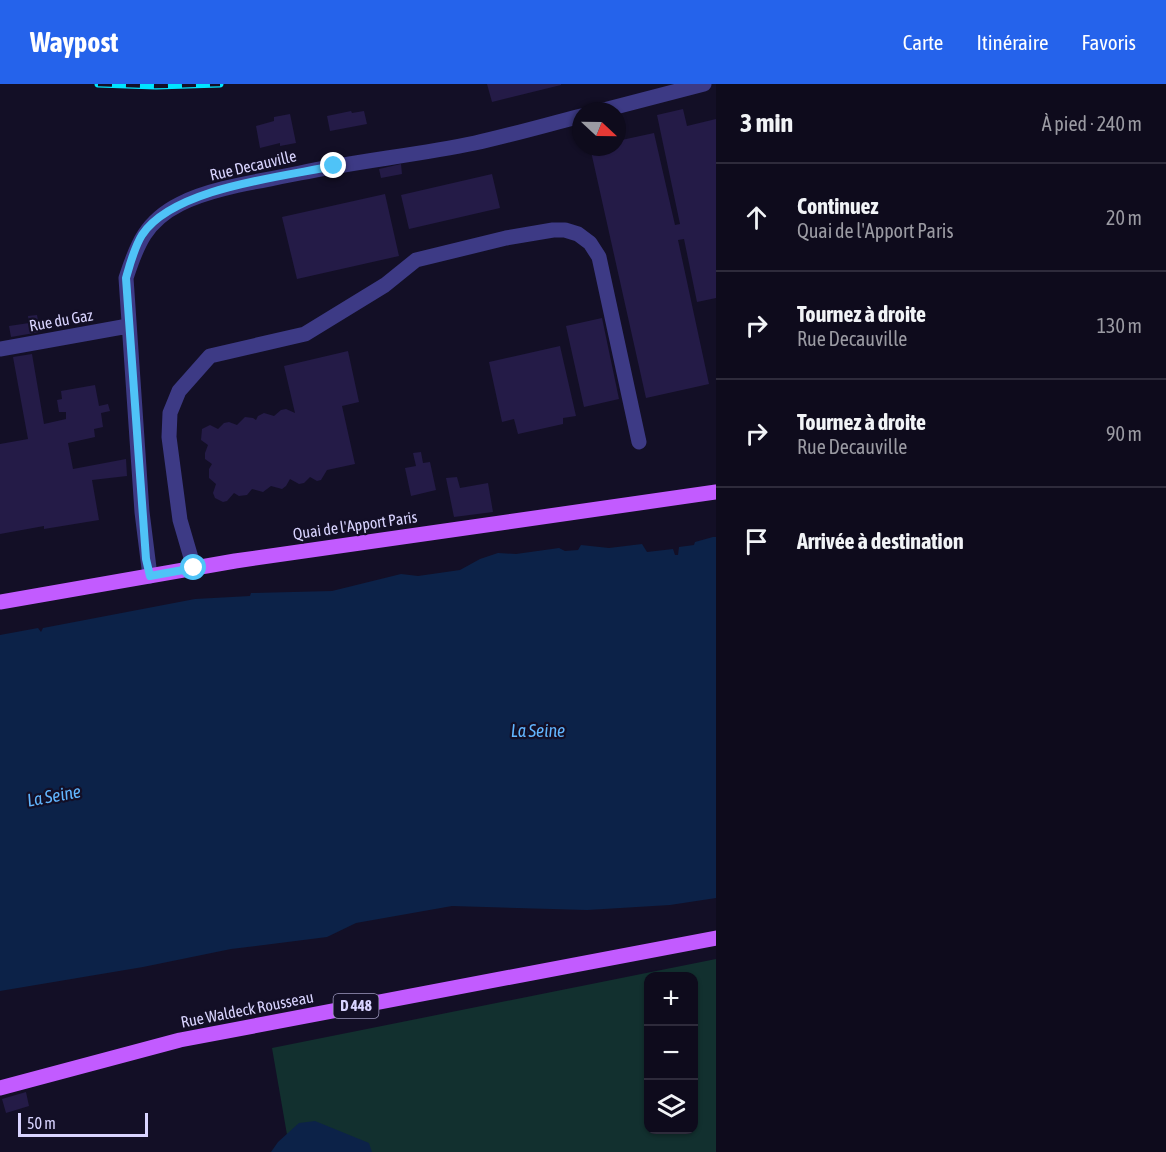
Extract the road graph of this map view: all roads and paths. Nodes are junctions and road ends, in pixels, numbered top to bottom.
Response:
1 (704, 84) edge
2 (626, 104) edge
3 (572, 118) edge
4 (128, 326) junction
5 (0, 349) edge
6 (639, 442) dead end
7 (716, 492) edge
8 (194, 568) junction
9 (150, 576) junction
10 (0, 602) edge
11 (716, 938) edge
12 (0, 1089) edge

1 - 2 street
3 - 4 street, Rue Decauville
4 - 5 street, Rue du Gaz
4 - 9 street, Rue Decauville
6 - 8 street
7 - 8 main road, Quai de l'Apport Paris
8 - 9 main road, Quai de l'Apport Paris
9 - 10 main road, Quai de l'Apport Paris
11 - 12 main road, Rue Waldeck Rousseau / D 448

